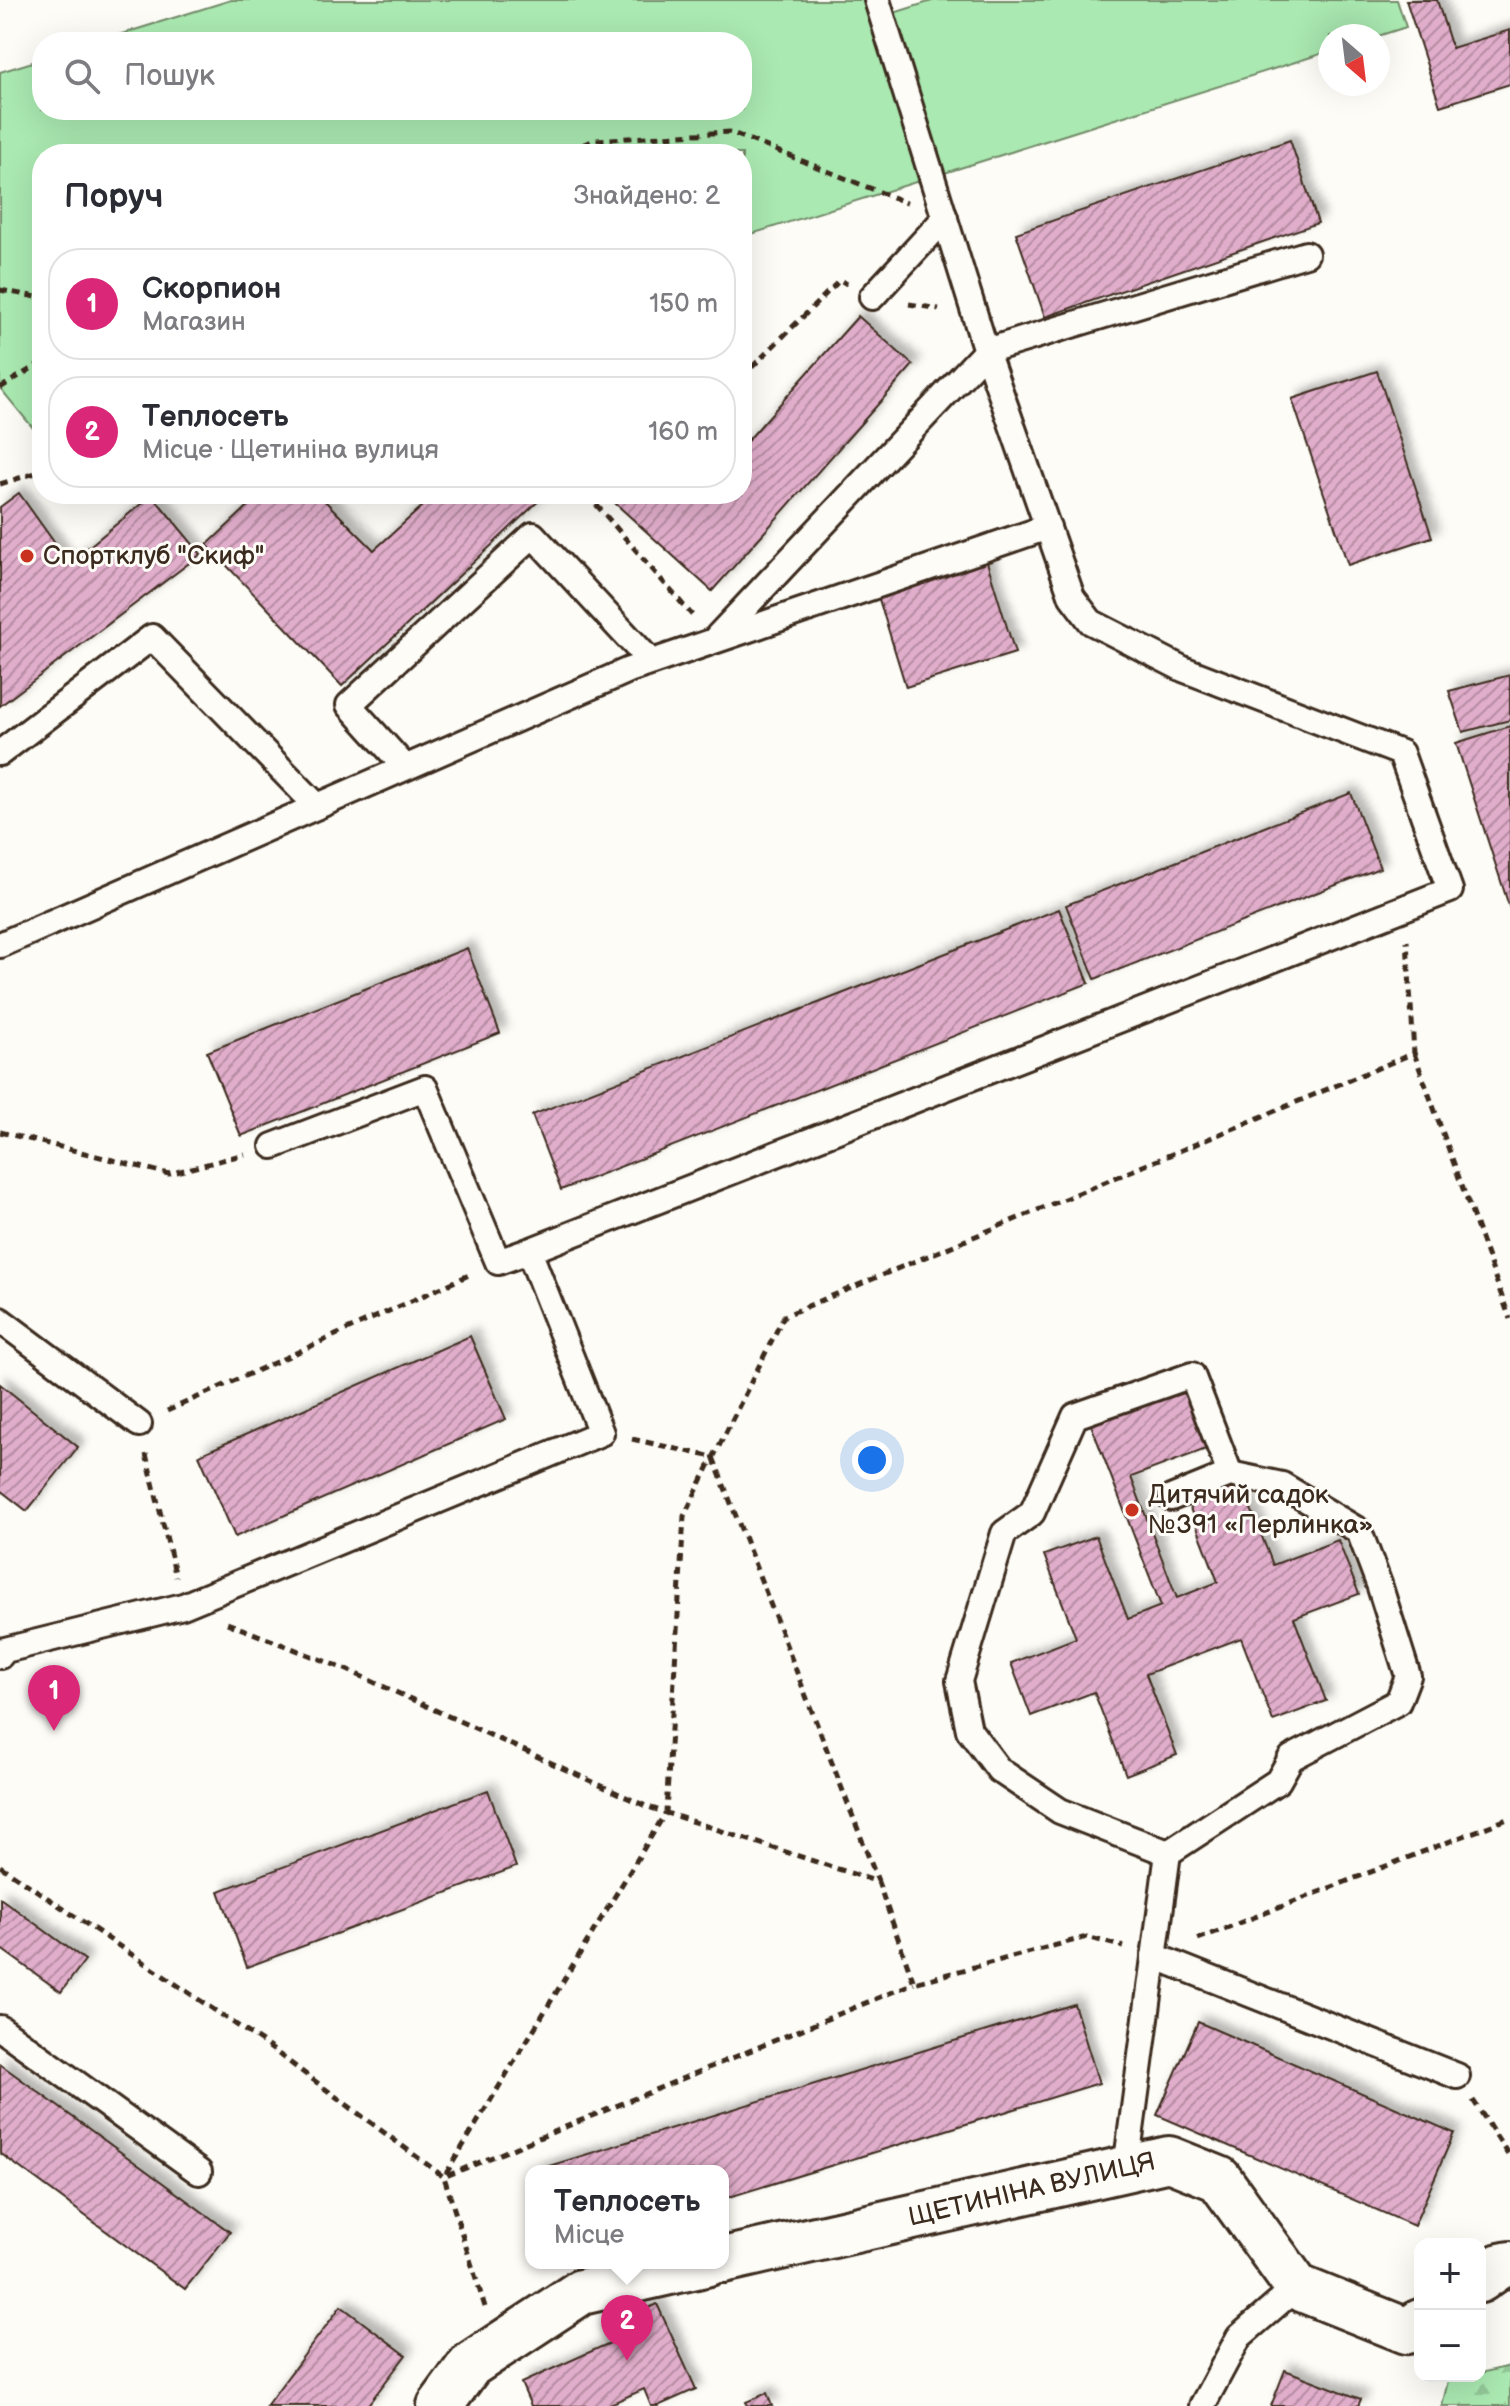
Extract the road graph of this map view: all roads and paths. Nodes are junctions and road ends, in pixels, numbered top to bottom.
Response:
1 (877, 0) edge
2 (584, 144) edge
3 (945, 218) junction
4 (1306, 254) dead end
5 (0, 290) edge
6 (32, 296) edge
7 (872, 297) dead end
8 (986, 351) junction
9 (32, 368) edge
10 (0, 388) edge
11 (32, 474) edge
12 (0, 484) edge
13 (596, 504) edge
14 (1048, 527) junction
15 (714, 640) junction
16 (651, 662) junction
17 (0, 753) edge
18 (405, 767) junction
19 (317, 806) junction
20 (1405, 908) junction
21 (0, 945) edge
22 (1414, 1053) junction
23 (0, 1132) edge
24 (273, 1146) joint
25 (529, 1251) junction
26 (498, 1262) junction
27 (1510, 1319) edge
28 (0, 1320) edge
29 (139, 1424) junction
30 (601, 1433) junction
31 (713, 1457) junction
32 (1230, 1474) junction
33 (1171, 1498) dead end
34 (183, 1606) junction
35 (0, 1656) edge
36 (666, 1812) junction
37 (1510, 1818) edge
38 (1168, 1853) junction
39 (0, 1866) edge
40 (878, 1882) junction
41 (1154, 1956) junction
42 (914, 1983) junction
43 (0, 2028) edge
44 (1457, 2076) joint
45 (1510, 2157) edge
46 (1126, 2168) junction
47 (199, 2172) dead end
48 (444, 2177) junction
49 (729, 2259) edge
50 (1510, 2264) edge
51 (683, 2269) edge
52 (1486, 2276) edge
53 (1297, 2287) junction
54 (1414, 2326) edge
55 (497, 2346) junction
56 (440, 2406) edge
57 (1202, 2406) edge

1 - 3 lane
2 - 3 path
3 - 7 lane
3 - 8 lane
4 - 8 lane
5 - 6 path
8 - 14 lane
8 - 15 lane
9 - 10 path
11 - 12 path
13 - 15 path
14 - 15 lane
14 - 20 lane
15 - 16 lane
16 - 18 lane
16 - 18 lane
17 - 19 lane
18 - 19 lane
19 - 21 lane
20 - 22 path
20 - 25 lane
22 - 27 path
22 - 31 path
23 - 24 path
24 - 26 lane
25 - 26 lane
25 - 30 lane
26 - 29 path
28 - 29 lane
29 - 34 path
30 - 31 path
30 - 34 lane
31 - 36 path
31 - 40 path
32 - 33 lane
32 - 38 lane
32 - 38 lane
34 - 35 lane
34 - 36 path
36 - 40 path
36 - 48 path
37 - 41 path
38 - 41 lane
39 - 48 path
40 - 42 path
41 - 42 path
41 - 44 lane
41 - 46 lane
42 - 48 path
43 - 47 lane
44 - 45 path
46 - 49 street, ЩЕТИНІНА ВУЛИЦЯ
46 - 53 street, ЩЕТИНІНА ВУЛИЦЯ
48 - 55 path
50 - 52 street
51 - 55 street
53 - 54 street
53 - 57 lane
55 - 56 street

